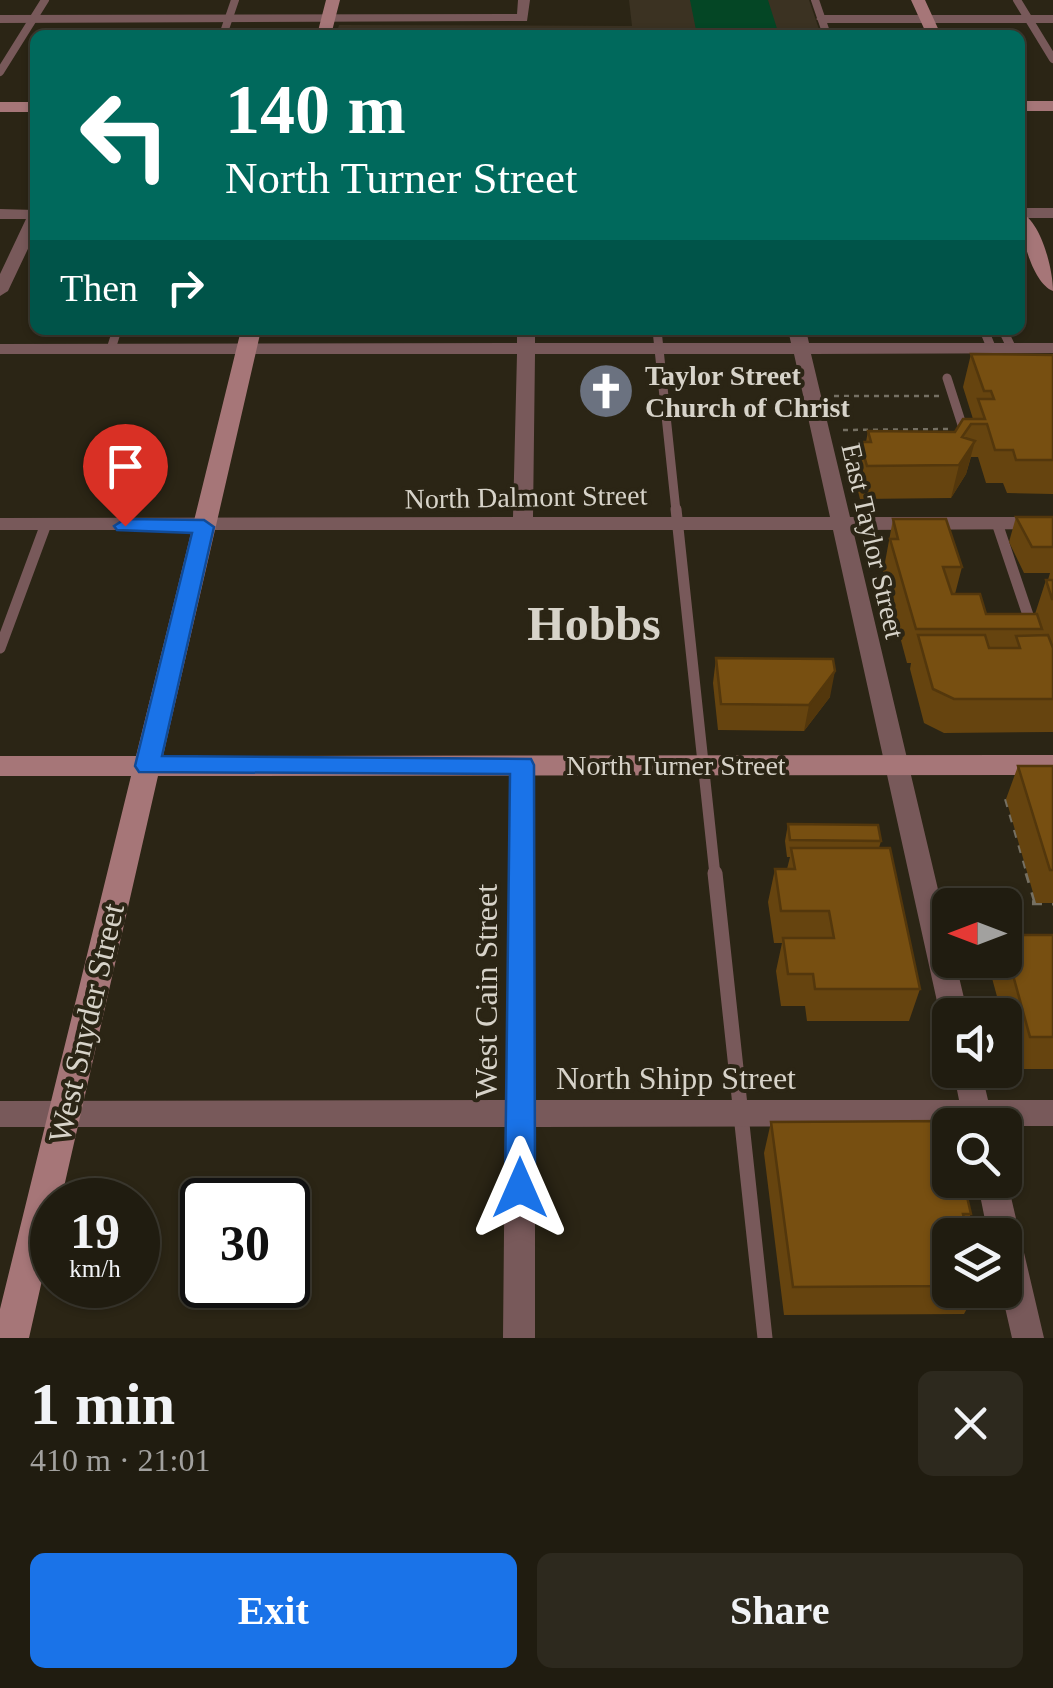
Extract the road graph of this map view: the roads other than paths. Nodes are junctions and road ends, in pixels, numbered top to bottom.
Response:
1 (44, 0) edge
2 (138, 0) edge
3 (235, 0) edge
4 (333, 0) edge
5 (524, 0) edge
6 (814, 0) edge
7 (918, 0) edge
8 (1017, 0) edge
9 (0, 19) edge
10 (33, 19) junction
11 (128, 19) junction
12 (228, 19) junction
13 (328, 19) junction
14 (822, 19) junction
15 (927, 19) junction
16 (1028, 19) junction
17 (1053, 19) edge
18 (123, 30) edge
19 (225, 30) edge
20 (325, 30) edge
21 (826, 30) edge
22 (932, 30) edge
23 (1053, 59) edge
24 (0, 72) edge
25 (1025, 106) edge
26 (1053, 106) edge
27 (0, 107) edge
28 (30, 107) edge
29 (1053, 213) edge
30 (0, 214) edge
31 (1025, 215) edge
32 (30, 216) edge
33 (1025, 226) edge
34 (30, 227) edge
35 (1053, 285) edge
36 (0, 291) edge
37 (115, 335) edge
38 (658, 338) edge
39 (526, 339) edge
40 (798, 339) edge
41 (249, 340) edge
42 (1006, 344) edge
43 (1053, 348) edge
44 (0, 349) edge
45 (111, 349) junction
46 (947, 378) dead end
47 (963, 449) edge
48 (676, 522) junction
49 (840, 523) junction
50 (996, 523) junction
51 (1053, 523) edge
52 (0, 524) edge
53 (46, 524) junction
54 (522, 526) junction
55 (204, 527) junction
56 (1034, 633) edge
57 (0, 648) edge
58 (522, 765) junction
59 (704, 765) junction
60 (897, 765) junction
61 (1053, 765) edge
62 (0, 766) edge
63 (148, 766) junction
64 (950, 998) edge
65 (520, 1113) junction
66 (742, 1113) junction
67 (1053, 1113) edge
68 (0, 1114) edge
69 (64, 1114) junction
70 (1022, 1115) edge
71 (932, 1118) edge
72 (1021, 1308) edge
73 (11, 1338) edge
74 (519, 1338) edge
75 (764, 1338) edge
76 (1028, 1338) edge

1 - 10 lane
2 - 11 street
3 - 12 lane
4 - 13 street
5 - 13 street
6 - 14 lane
7 - 15 street
8 - 16 lane
9 - 10 street
10 - 11 street
10 - 24 lane
11 - 12 street
11 - 18 street
12 - 13 street
12 - 19 lane
13 - 20 street
14 - 15 street
14 - 21 lane
15 - 16 street
15 - 22 street
16 - 17 street
16 - 23 lane
25 - 26 street
27 - 28 street
29 - 31 street
30 - 32 street
33 - 35 street
34 - 36 street
37 - 45 lane
38 - 39 street
38 - 40 street
38 - 48 lane
39 - 41 street
39 - 54 street
40 - 42 street
40 - 49 street, East Taylor Street
41 - 45 street
41 - 55 street, West Snyder Street
42 - 43 street
44 - 45 street
46 - 47 lane
48 - 49 street, North Dalmont Street
48 - 54 street, North Dalmont Street
48 - 59 lane
49 - 50 street, North Dalmont Street
49 - 60 street, East Taylor Street
50 - 51 street, North Dalmont Street
50 - 56 lane
52 - 53 street, North Dalmont Street
53 - 55 street, North Dalmont Street
53 - 57 lane
54 - 55 street, North Dalmont Street
55 - 63 street, West Snyder Street
58 - 59 street, North Turner Street
58 - 63 street, North Turner Street
58 - 65 street, West Cain Street
59 - 60 street, North Turner Street
59 - 66 lane
60 - 61 street, North Turner Street
60 - 64 street, East Taylor Street
62 - 63 street, North Turner Street
63 - 69 street, West Snyder Street
65 - 66 street, North Shipp Street
65 - 69 street, North Shipp Street
65 - 74 street, West Cain Street
66 - 71 street, North Shipp Street
66 - 75 lane
67 - 70 street, North Shipp Street
68 - 69 street, North Shipp Street
69 - 73 street, West Snyder Street
72 - 76 street

